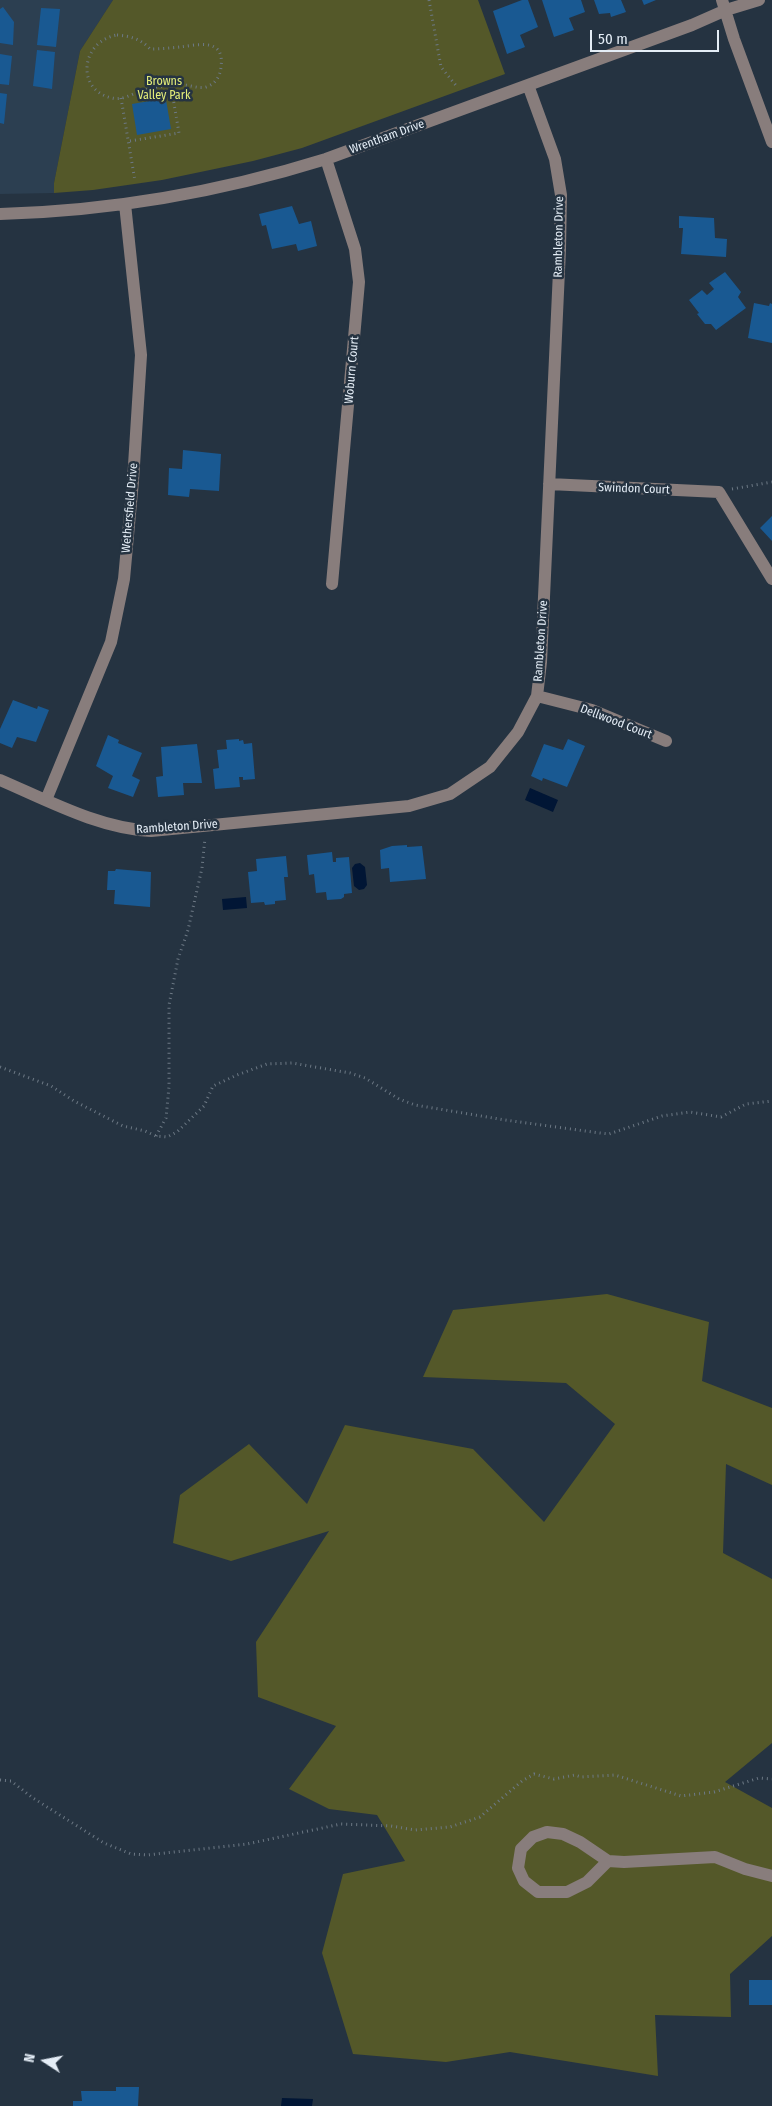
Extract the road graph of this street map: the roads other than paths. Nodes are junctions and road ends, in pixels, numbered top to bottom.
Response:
1 (759, 0) edge
2 (724, 5) edge
3 (528, 85) junction
4 (772, 142) edge
5 (326, 159) junction
6 (126, 204) junction
7 (0, 214) edge
8 (549, 484) junction
9 (772, 579) edge
10 (332, 584) dead end
11 (537, 696) junction
12 (666, 741) dead end
13 (0, 780) edge
14 (46, 800) junction
15 (608, 1861) junction
16 (772, 1876) edge

1 - 2 street, Wrentham Drive
2 - 3 street, Wrentham Drive
2 - 4 street
3 - 5 street, Wrentham Drive
3 - 8 street, Rambleton Drive
5 - 6 street, Wrentham Drive
5 - 10 street, Woburn Court
6 - 7 street, Wrentham Drive
6 - 14 street, Wethersfield Drive
8 - 9 street, Swindon Court
8 - 11 street, Rambleton Drive
11 - 12 street, Dellwood Court
11 - 14 street, Rambleton Drive
13 - 14 street, Rambleton Drive
15 - 15 street
15 - 16 street

